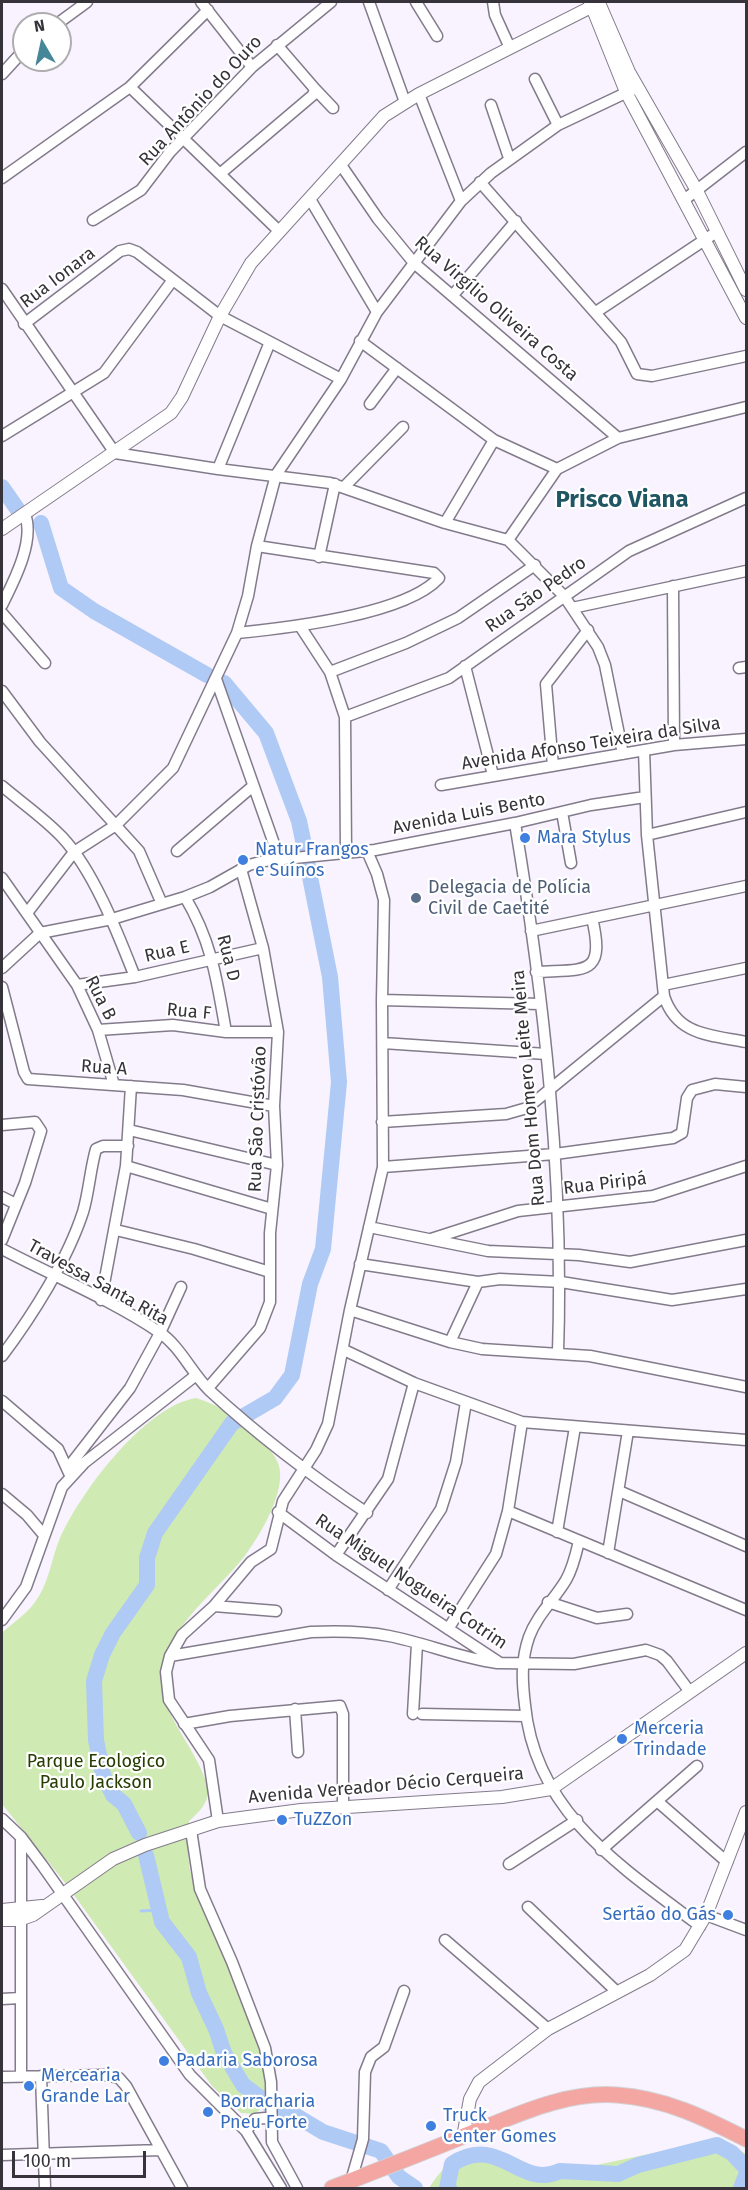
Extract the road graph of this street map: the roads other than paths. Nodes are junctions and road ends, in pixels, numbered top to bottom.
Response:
1 (84, 2) edge
2 (332, 2) edge
3 (369, 2) edge
4 (416, 2) edge
5 (493, 2) edge
6 (595, 3) edge
7 (204, 6) edge
8 (72, 12) edge
9 (437, 36) dead end
10 (276, 45) junction
11 (510, 48) junction
12 (252, 67) junction
13 (535, 79) dead end
14 (130, 87) junction
15 (315, 89) junction
16 (632, 90) junction
17 (419, 94) junction
18 (405, 102) junction
19 (491, 105) dead end
20 (333, 108) dead end
21 (558, 125) junction
22 (183, 140) junction
23 (747, 152) edge
24 (509, 158) junction
25 (341, 165) junction
26 (221, 173) junction
27 (2, 178) edge
28 (480, 182) junction
29 (696, 189) junction
30 (310, 199) junction
31 (684, 200) junction
32 (461, 201) junction
33 (93, 220) dead end
34 (516, 221) junction
35 (279, 231) junction
36 (710, 236) junction
37 (414, 263) junction
38 (172, 281) junction
39 (2, 289) edge
40 (747, 290) edge
41 (453, 295) junction
42 (377, 312) junction
43 (596, 312) junction
44 (220, 316) junction
45 (747, 318) edge
46 (24, 324) junction
47 (360, 341) junction
48 (270, 342) junction
49 (747, 356) edge
50 (397, 368) junction
51 (341, 379) junction
52 (73, 394) junction
53 (370, 404) dead end
54 (747, 407) edge
55 (403, 427) dead end
56 (2, 436) edge
57 (618, 438) junction
58 (494, 440) junction
59 (116, 453) junction
60 (557, 469) junction
61 (219, 470) junction
62 (276, 475) junction
63 (339, 485) junction
64 (747, 498) edge
65 (25, 514) junction
66 (445, 523) junction
67 (2, 529) edge
68 (508, 540) junction
69 (257, 546) junction
70 (319, 557) junction
71 (535, 565) junction
72 (747, 571) edge
73 (673, 586) junction
74 (564, 596) junction
75 (2, 605) edge
76 (572, 608) junction
77 (2, 613) edge
78 (300, 626) junction
79 (588, 630) junction
80 (237, 633) junction
81 (45, 663) dead end
82 (465, 666) junction
83 (330, 672) junction
84 (216, 679) junction
85 (2, 691) edge
86 (345, 717) junction
87 (747, 738) edge
88 (674, 745) junction
89 (644, 750) junction
90 (623, 754) junction
91 (553, 766) junction
92 (493, 775) junction
93 (441, 785) dead end
94 (2, 786) edge
95 (253, 786) junction
96 (645, 797) junction
97 (562, 812) junction
98 (747, 812) edge
99 (514, 823) junction
100 (116, 825) junction
101 (646, 835) junction
102 (177, 851) dead end
103 (367, 851) junction
104 (74, 852) junction
105 (346, 853) junction
106 (279, 858) junction
107 (572, 863) dead end
108 (241, 869) junction
109 (2, 878) edge
110 (747, 886) edge
111 (185, 897) junction
112 (162, 904) junction
113 (656, 905) junction
114 (27, 913) junction
115 (592, 918) junction
116 (112, 919) junction
117 (531, 931) junction
118 (40, 933) junction
119 (263, 948) junction
120 (213, 959) junction
121 (2, 968) edge
122 (747, 968) edge
123 (536, 972) junction
124 (135, 977) junction
125 (77, 985) junction
126 (2, 987) edge
127 (664, 990) junction
128 (382, 1000) junction
129 (540, 1004) junction
130 (98, 1029) junction
131 (226, 1032) junction
132 (278, 1032) junction
133 (747, 1042) edge
134 (383, 1043) junction
135 (546, 1054) junction
136 (114, 1085) junction
137 (131, 1086) junction
138 (747, 1088) edge
139 (550, 1089) junction
140 (274, 1106) junction
141 (382, 1122) junction
142 (2, 1125) edge
143 (129, 1131) junction
144 (128, 1146) junction
145 (555, 1154) junction
146 (277, 1165) junction
147 (126, 1166) junction
148 (747, 1166) edge
149 (383, 1167) junction
150 (2, 1197) edge
151 (16, 1204) junction
152 (556, 1207) junction
153 (272, 1209) junction
154 (369, 1227) junction
155 (116, 1230) junction
156 (2, 1240) edge
157 (431, 1240) junction
158 (747, 1240) edge
159 (2, 1249) edge
160 (559, 1254) junction
161 (360, 1264) junction
162 (270, 1272) junction
163 (53, 1276) junction
164 (478, 1282) junction
165 (561, 1282) junction
166 (181, 1287) dead end
167 (747, 1289) edge
168 (101, 1300) junction
169 (350, 1310) junction
170 (160, 1333) junction
171 (450, 1342) junction
172 (344, 1350) junction
173 (558, 1352) junction
174 (2, 1356) edge
175 (195, 1376) junction
176 (414, 1383) junction
177 (747, 1387) edge
178 (208, 1388) junction
179 (2, 1401) edge
180 (466, 1402) junction
181 (522, 1422) junction
182 (575, 1427) junction
183 (628, 1431) junction
184 (747, 1440) edge
185 (303, 1470) junction
186 (69, 1473) junction
187 (619, 1491) junction
188 (2, 1494) edge
189 (508, 1511) junction
190 (278, 1512) junction
191 (367, 1513) junction
192 (557, 1532) junction
193 (43, 1534) junction
194 (579, 1541) junction
195 (747, 1546) edge
196 (608, 1552) junction
197 (336, 1555) junction
198 (388, 1590) junction
199 (548, 1602) junction
200 (214, 1606) junction
201 (747, 1610) edge
202 (276, 1611) dead end
203 (627, 1614) dead end
204 (2, 1620) edge
205 (448, 1629) junction
206 (417, 1644) junction
207 (747, 1653) edge
208 (170, 1656) junction
209 (500, 1663) junction
210 (522, 1664) junction
211 (690, 1692) junction
212 (295, 1708) junction
213 (526, 1716) junction
214 (184, 1724) junction
215 (298, 1752) dead end
216 (697, 1766) dead end
217 (551, 1789) junction
218 (657, 1802) junction
219 (344, 1807) junction
220 (747, 1812) edge
221 (2, 1819) edge
222 (577, 1820) junction
223 (218, 1821) junction
224 (191, 1830) junction
225 (21, 1837) junction
226 (601, 1850) junction
227 (727, 1862) junction
228 (509, 1864) dead end
229 (62, 1893) junction
230 (528, 1907) dead end
231 (2, 1910) edge
232 (20, 1915) junction
233 (2, 1920) edge
234 (703, 1920) junction
235 (747, 1930) edge
236 (445, 1940) dead end
237 (404, 1991) dead end
238 (617, 1992) junction
239 (20, 1998) junction
240 (2, 1999) edge
241 (548, 2029) junction
242 (21, 2076) junction
243 (41, 2076) junction
244 (2, 2077) edge
245 (272, 2124) junction
246 (248, 2134) junction
247 (463, 2137) junction
248 (747, 2139) edge
249 (161, 2150) junction
250 (2, 2155) edge
251 (45, 2155) junction
252 (351, 2181) junction
253 (45, 2188) edge
254 (182, 2188) edge
255 (281, 2188) edge
256 (297, 2188) edge
257 (332, 2188) edge

1 - 8 street
2 - 10 street, Rua Antônio do Ouro
3 - 18 street
4 - 9 street
5 - 11 street
6 - 11 street
6 - 16 street
7 - 12 street
7 - 14 street
10 - 12 street, Rua Antônio do Ouro
10 - 15 street
11 - 17 street
12 - 22 street, Rua Antônio do Ouro
13 - 21 street
14 - 22 street
14 - 27 street
15 - 20 street
15 - 26 street
16 - 21 street
16 - 29 street
16 - 31 street
17 - 18 street
17 - 32 street
18 - 25 street
19 - 24 street
21 - 24 street
22 - 26 street
22 - 33 street, Rua Antônio do Ouro
23 - 29 street
24 - 28 street
25 - 30 street
25 - 37 street, Rua Virgílio Oliveira Costa
26 - 35 street
28 - 32 street
28 - 34 street
29 - 31 street
29 - 36 street
30 - 35 street
30 - 42 street
31 - 36 street
32 - 37 street
34 - 41 street
34 - 43 street
35 - 44 street
36 - 40 street
36 - 43 street
36 - 45 street
37 - 41 street, Rua Virgílio Oliveira Costa
37 - 42 street
38 - 44 street
38 - 46 street, Rua Ionara
38 - 52 street
39 - 46 street
41 - 57 street, Rua Virgílio Oliveira Costa
42 - 47 street
43 - 49 street
44 - 48 street
44 - 59 street
46 - 52 street
47 - 50 street
47 - 51 street
48 - 51 street
48 - 61 street
50 - 53 street
50 - 58 street
51 - 62 street
52 - 56 street
52 - 59 street
54 - 57 street
55 - 63 street
57 - 60 street
58 - 60 street
58 - 66 street
59 - 61 street
59 - 65 street
60 - 68 street
61 - 62 street
62 - 63 street
62 - 69 street
63 - 66 street
63 - 70 street
64 - 74 street, Rua São Pedro
65 - 67 street
65 - 75 street
66 - 68 street
68 - 71 street
69 - 70 street
69 - 80 street
70 - 78 street
71 - 74 street
71 - 83 street
72 - 73 street
73 - 76 street
73 - 88 street
74 - 76 street
74 - 82 street, Rua São Pedro
76 - 79 street
77 - 81 street
78 - 80 street
78 - 83 street
79 - 90 street
79 - 91 street
80 - 84 street
82 - 86 street, Rua São Pedro
82 - 92 street
83 - 86 street
84 - 95 street
84 - 100 street
85 - 100 street
86 - 105 street
87 - 88 street, Avenida Afonso Teixeira da Silva
88 - 89 street, Avenida Afonso Teixeira da Silva
89 - 90 street, Avenida Afonso Teixeira da Silva
89 - 96 street
90 - 91 street, Avenida Afonso Teixeira da Silva
91 - 92 street, Avenida Afonso Teixeira da Silva
92 - 93 street, Avenida Afonso Teixeira da Silva
94 - 104 street
95 - 102 street
95 - 106 street
96 - 97 street, Avenida Luis Bento
96 - 101 street
97 - 99 street, Avenida Luis Bento
97 - 107 street
98 - 101 street
99 - 103 street, Avenida Luis Bento
99 - 117 street, Rua Dom Homero Leite Meira
100 - 104 street
100 - 112 street
101 - 113 street
103 - 105 street, Avenida Luis Bento
103 - 128 street
104 - 114 street
104 - 116 street
105 - 106 street, Avenida Luis Bento
106 - 108 street, Avenida Luis Bento
108 - 111 street, Avenida Luis Bento
108 - 119 street, Rua São Cristóvão
109 - 114 street, Rua B
110 - 113 street
111 - 112 street, Avenida Luis Bento
111 - 120 street, Rua D
112 - 116 street, Avenida Luis Bento
113 - 115 street
113 - 127 street
114 - 118 street, Rua B
115 - 117 street
115 - 123 street
116 - 118 street, Avenida Luis Bento
116 - 124 street
117 - 123 street, Rua Dom Homero Leite Meira
118 - 121 street
118 - 125 street, Rua B
119 - 120 street, Rua E
119 - 132 street, Rua São Cristóvão
120 - 124 street, Rua E
120 - 131 street, Rua D
122 - 127 street
123 - 129 street, Rua Dom Homero Leite Meira
124 - 125 street, Rua E
125 - 130 street, Rua B
126 - 136 street, Rua A
127 - 133 street
127 - 139 street
128 - 129 street
128 - 134 street
129 - 135 street, Rua Dom Homero Leite Meira
130 - 131 street, Rua F
130 - 136 street, Rua B
131 - 132 street, Rua F
132 - 140 street, Rua São Cristóvão
134 - 135 street
134 - 141 street
135 - 139 street, Rua Dom Homero Leite Meira
136 - 137 street, Rua A
137 - 140 street, Rua A
137 - 143 street
138 - 145 street
139 - 141 street
139 - 145 street, Rua Dom Homero Leite Meira
140 - 146 street, Rua São Cristóvão
141 - 149 street
142 - 151 street, Travessa Santa Rita
143 - 144 street
143 - 146 street
144 - 147 street
144 - 163 street
145 - 149 street
145 - 152 street, Rua Dom Homero Leite Meira
146 - 153 street, Rua São Cristóvão
147 - 153 street
147 - 155 street
148 - 152 street, Rua Piripá
149 - 154 street
150 - 151 street
151 - 156 street, Travessa Santa Rita
152 - 157 street, Rua Piripá
152 - 160 street, Rua Dom Homero Leite Meira
153 - 162 street, Rua São Cristóvão
154 - 157 street
154 - 161 street
155 - 162 street
155 - 168 street
157 - 160 street
158 - 160 street
159 - 163 street, Travessa Santa Rita
160 - 165 street, Rua Dom Homero Leite Meira
161 - 164 street
161 - 169 street
162 - 178 street, Rua São Cristóvão
163 - 168 street, Travessa Santa Rita
163 - 174 street
164 - 165 street
164 - 171 street
165 - 167 street
165 - 173 street, Rua Dom Homero Leite Meira
166 - 170 street
168 - 170 street, Travessa Santa Rita
169 - 171 street
169 - 172 street
170 - 175 street, Travessa Santa Rita
170 - 186 street
171 - 173 street
172 - 176 street
172 - 185 street
173 - 177 street
175 - 178 street, Travessa Santa Rita
175 - 186 street
176 - 180 street
176 - 191 street
178 - 185 street, Travessa Santa Rita
179 - 186 street
180 - 181 street
180 - 198 street
181 - 182 street
181 - 189 street
182 - 183 street
182 - 192 street
183 - 184 street
183 - 187 street
185 - 190 street
185 - 191 street, Travessa Santa Rita
186 - 193 street
187 - 195 street
187 - 196 street
188 - 193 street
189 - 192 street
189 - 205 street
190 - 197 street, Rua Miguel Nogueira Cotrim
190 - 200 street
191 - 197 street
192 - 194 street
193 - 204 street
194 - 196 street
194 - 199 street
196 - 201 street
197 - 198 street, Rua Miguel Nogueira Cotrim
198 - 205 street, Rua Miguel Nogueira Cotrim
199 - 203 street
199 - 210 street
200 - 202 street
200 - 208 street
205 - 209 street, Rua Miguel Nogueira Cotrim
206 - 208 street
206 - 209 street
206 - 213 street
207 - 211 street, Avenida Vereador Décio Cerqueira
208 - 214 street
209 - 210 street, Rua Miguel Nogueira Cotrim
210 - 211 street, Rua Miguel Nogueira Cotrim
210 - 213 street
211 - 217 street, Avenida Vereador Décio Cerqueira
212 - 214 street
212 - 215 street
212 - 219 street
213 - 217 street
214 - 223 street
216 - 218 street
217 - 219 street, Avenida Vereador Décio Cerqueira
217 - 222 street
218 - 226 street
218 - 227 street
219 - 223 street, Avenida Vereador Décio Cerqueira
220 - 227 street
221 - 225 street
222 - 226 street
222 - 228 street
223 - 224 street, Avenida Vereador Décio Cerqueira
224 - 229 street, Avenida Vereador Décio Cerqueira
224 - 245 street
225 - 229 street
225 - 232 street
226 - 234 street
227 - 234 street
229 - 232 street, Avenida Vereador Décio Cerqueira
229 - 246 street
230 - 238 street
231 - 232 street
232 - 233 street
232 - 239 street
234 - 235 street
234 - 238 street
236 - 241 street
237 - 252 street
238 - 241 street
239 - 240 street
239 - 242 street
241 - 247 street
242 - 243 street
242 - 244 street
243 - 249 street
243 - 251 street
245 - 246 street
245 - 246 street
245 - 256 street
246 - 255 street
247 - 248 main road
247 - 252 main road
249 - 251 street
249 - 254 street
250 - 251 street
251 - 253 street
252 - 257 main road

